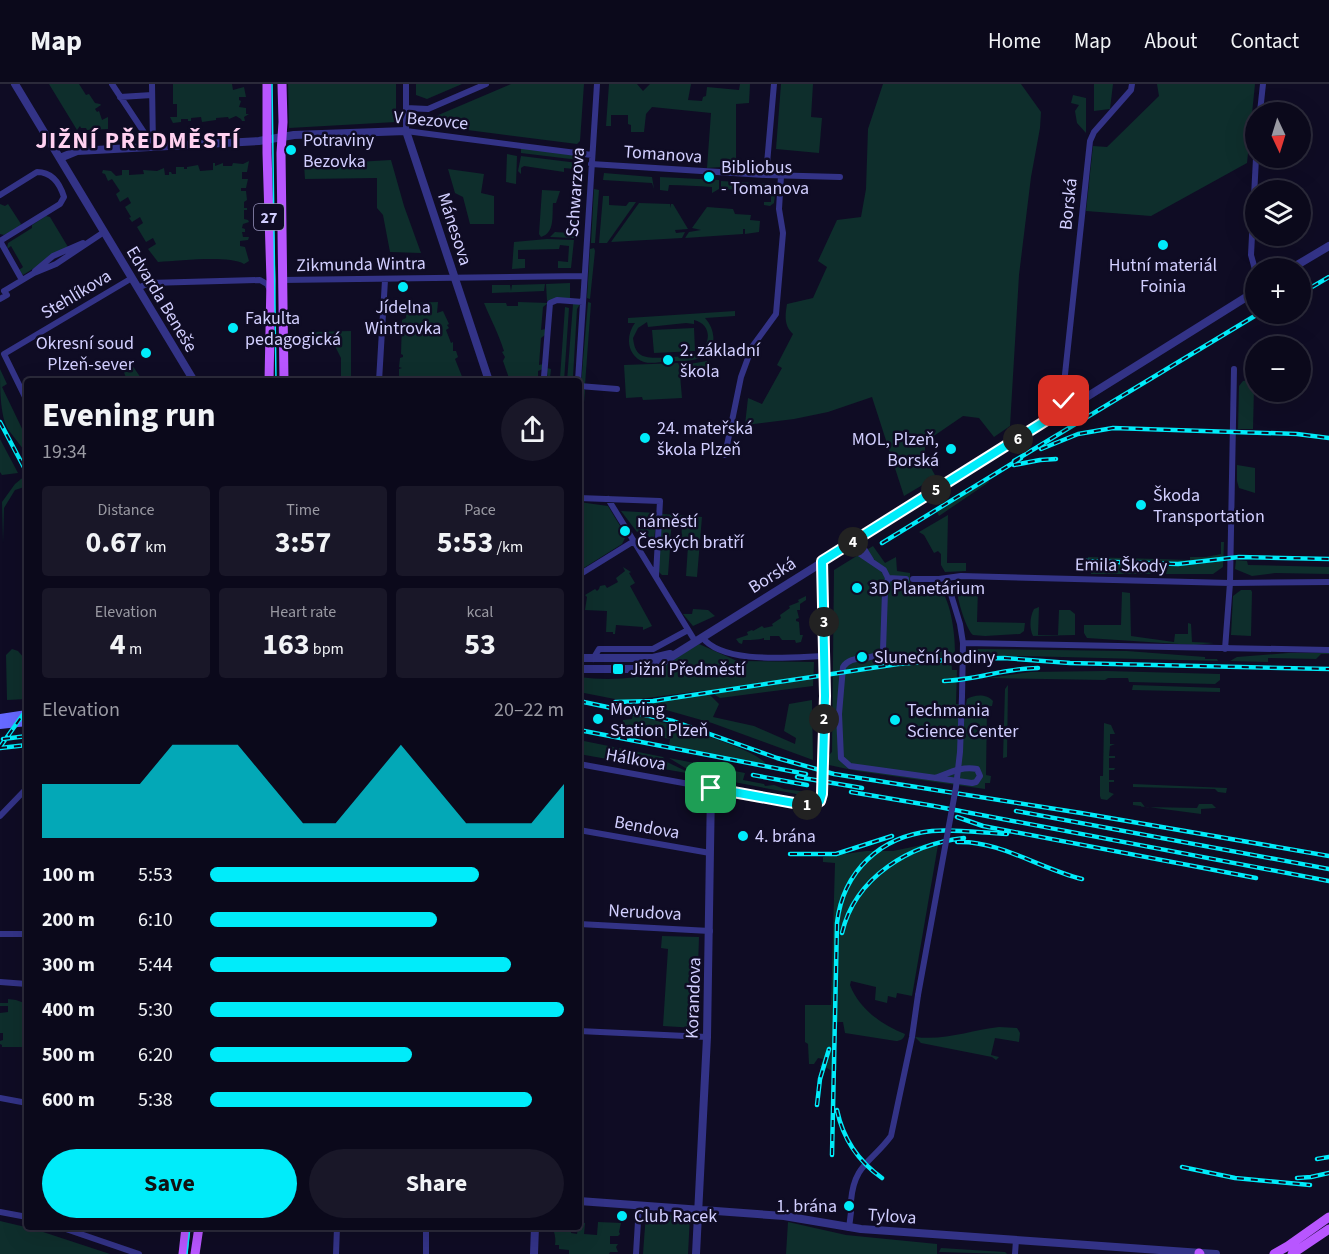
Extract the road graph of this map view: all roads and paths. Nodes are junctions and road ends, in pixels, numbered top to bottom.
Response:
1 (15, 84) edge
2 (112, 84) edge
3 (152, 84) edge
4 (267, 84) edge
5 (282, 84) edge
6 (406, 84) edge
7 (486, 84) edge
8 (597, 84) edge
9 (774, 84) edge
10 (1263, 84) edge
11 (1133, 86) edge
12 (152, 95) junction
13 (120, 97) junction
14 (1261, 102) edge
15 (406, 108) junction
16 (406, 131) junction
17 (282, 137) junction
18 (268, 140) junction
19 (153, 146) junction
20 (592, 155) junction
21 (60, 158) junction
22 (591, 164) junction
23 (1255, 168) edge
24 (766, 175) junction
25 (781, 176) junction
26 (840, 177) dead end
27 (0, 195) edge
28 (104, 232) junction
29 (0, 241) edge
30 (1329, 246) edge
31 (1252, 258) edge
32 (1309, 258) edge
33 (584, 276) junction
34 (455, 277) junction
35 (132, 278) junction
36 (22, 280) junction
37 (282, 280) junction
38 (385, 280) junction
39 (138, 288) junction
40 (270, 294) junction
41 (1245, 298) edge
42 (0, 299) edge
43 (583, 302) junction
44 (1234, 369) dead end
45 (192, 378) edge
46 (269, 378) edge
47 (284, 378) edge
48 (379, 378) edge
49 (488, 378) edge
50 (544, 378) edge
51 (578, 378) edge
52 (582, 386) edge
53 (617, 389) dead end
54 (24, 395) edge
55 (1066, 408) junction
56 (724, 454) dead end
57 (582, 498) edge
58 (608, 499) junction
59 (858, 539) junction
60 (634, 541) junction
61 (847, 545) junction
62 (822, 561) junction
63 (873, 563) junction
64 (582, 573) edge
65 (656, 577) junction
66 (888, 578) junction
67 (946, 579) junction
68 (1329, 582) edge
69 (1230, 583) junction
70 (688, 630) junction
71 (698, 639) junction
72 (963, 643) junction
73 (1225, 649) junction
74 (1329, 650) edge
75 (677, 652) junction
76 (824, 656) junction
77 (582, 658) edge
78 (593, 659) junction
79 (582, 669) edge
80 (24, 714) edge
81 (0, 718) edge
82 (24, 722) edge
83 (0, 725) edge
84 (582, 765) edge
85 (935, 778) junction
86 (711, 788) junction
87 (24, 791) edge
88 (0, 816) edge
89 (582, 831) edge
90 (711, 853) junction
91 (582, 924) edge
92 (710, 931) junction
93 (0, 934) edge
94 (24, 934) edge
95 (0, 982) edge
96 (24, 984) edge
97 (582, 1031) edge
98 (707, 1037) junction
99 (0, 1098) edge
100 (24, 1102) edge
101 (582, 1201) edge
102 (851, 1202) dead end
103 (639, 1205) junction
104 (697, 1209) junction
105 (0, 1212) edge
106 (851, 1212) dead end
107 (24, 1216) edge
108 (1329, 1217) edge
109 (849, 1228) junction
110 (1329, 1229) edge
111 (69, 1230) edge
112 (186, 1230) edge
113 (199, 1230) edge
114 (337, 1230) edge
115 (426, 1230) edge
116 (535, 1230) edge
117 (1016, 1240) junction
118 (1294, 1253) edge
119 (139, 1254) edge
120 (183, 1254) edge
121 (195, 1254) edge
122 (336, 1254) edge
123 (426, 1254) edge
124 (534, 1254) edge
125 (636, 1254) edge
126 (696, 1254) edge
127 (1015, 1254) edge
128 (1202, 1254) edge
129 (1216, 1254) edge
130 (1274, 1254) edge

1 - 21 street, Edvarda Beneše
2 - 13 street
3 - 12 street
4 - 18 main road, 27
5 - 17 main road, 27
6 - 15 street, Mánesova
7 - 15 street
8 - 20 street, Schwarzova
9 - 24 street
10 - 14 street
11 - 55 street, Borská
12 - 13 street
12 - 19 street
13 - 19 street
15 - 16 street, Mánesova
16 - 17 street, V Bezovce
16 - 20 street, V Bezovce
16 - 34 street, Mánesova
17 - 18 street, V Bezovce
17 - 37 main road, 27
18 - 19 street, V Bezovce
18 - 40 main road, 27
19 - 21 street, V Bezovce
20 - 22 street, Schwarzova
21 - 28 street, Edvarda Beneše
22 - 24 street, Tomanova
22 - 33 street, Schwarzova
23 - 31 street
24 - 25 street, Tomanova
25 - 26 street, Tomanova
25 - 56 street
27 - 29 street
28 - 35 street, Edvarda Beneše
28 - 36 street
29 - 36 street
30 - 32 street
33 - 34 street, Zikmunda Wintra
33 - 43 street, Schwarzova
34 - 38 street, Zikmunda Wintra
34 - 49 street, Mánesova
35 - 39 street, Edvarda Beneše
35 - 54 street, Stehlíkova
36 - 42 street
37 - 38 street, Zikmunda Wintra
37 - 47 main road, 27
38 - 48 street
39 - 40 street, Stehlíkova
39 - 45 street, Edvarda Beneše
40 - 46 main road, 27
41 - 55 street, Borská
43 - 50 street
43 - 51 street, Schwarzova
44 - 69 street
52 - 53 street
55 - 59 street, Borská
57 - 58 street
58 - 60 street
58 - 65 street
59 - 61 street, Borská
59 - 63 street
60 - 64 street
60 - 65 street
61 - 62 street, Borská
61 - 63 street
62 - 71 street, Borská
62 - 76 street
63 - 66 street
65 - 70 street
66 - 67 street, Emila Škody
66 - 85 street
67 - 69 street, Emila Škody
67 - 72 street
68 - 69 street, Emila Škody
69 - 73 street
70 - 71 street
70 - 78 street
71 - 75 street, Borská
71 - 76 street
72 - 73 street
72 - 102 street, bridge
73 - 74 street
75 - 78 street, Borská
75 - 79 street, Borská
76 - 86 street, Hálkova, bridge
77 - 78 street, Borská
80 - 81 main road
82 - 83 main road
84 - 86 street, Hálkova
85 - 85 street
86 - 90 street, Korandova
87 - 88 street
89 - 90 street, Bendova
90 - 92 street, Korandova
91 - 92 street, Nerudova
92 - 98 street, Korandova
93 - 94 street
95 - 96 street
97 - 98 street
98 - 104 street, Korandova
99 - 100 street
101 - 103 street, Tylova
103 - 104 street, Tylova
103 - 125 street
104 - 109 street, Tylova
104 - 126 street, Korandova
105 - 107 street
106 - 109 street
108 - 130 main road
109 - 117 street, Tylova
110 - 118 main road
111 - 119 street
112 - 120 main road
113 - 121 main road
114 - 122 street
115 - 123 street
116 - 124 street
117 - 127 street
117 - 128 street, Tylova
128 - 129 street, Tylova

